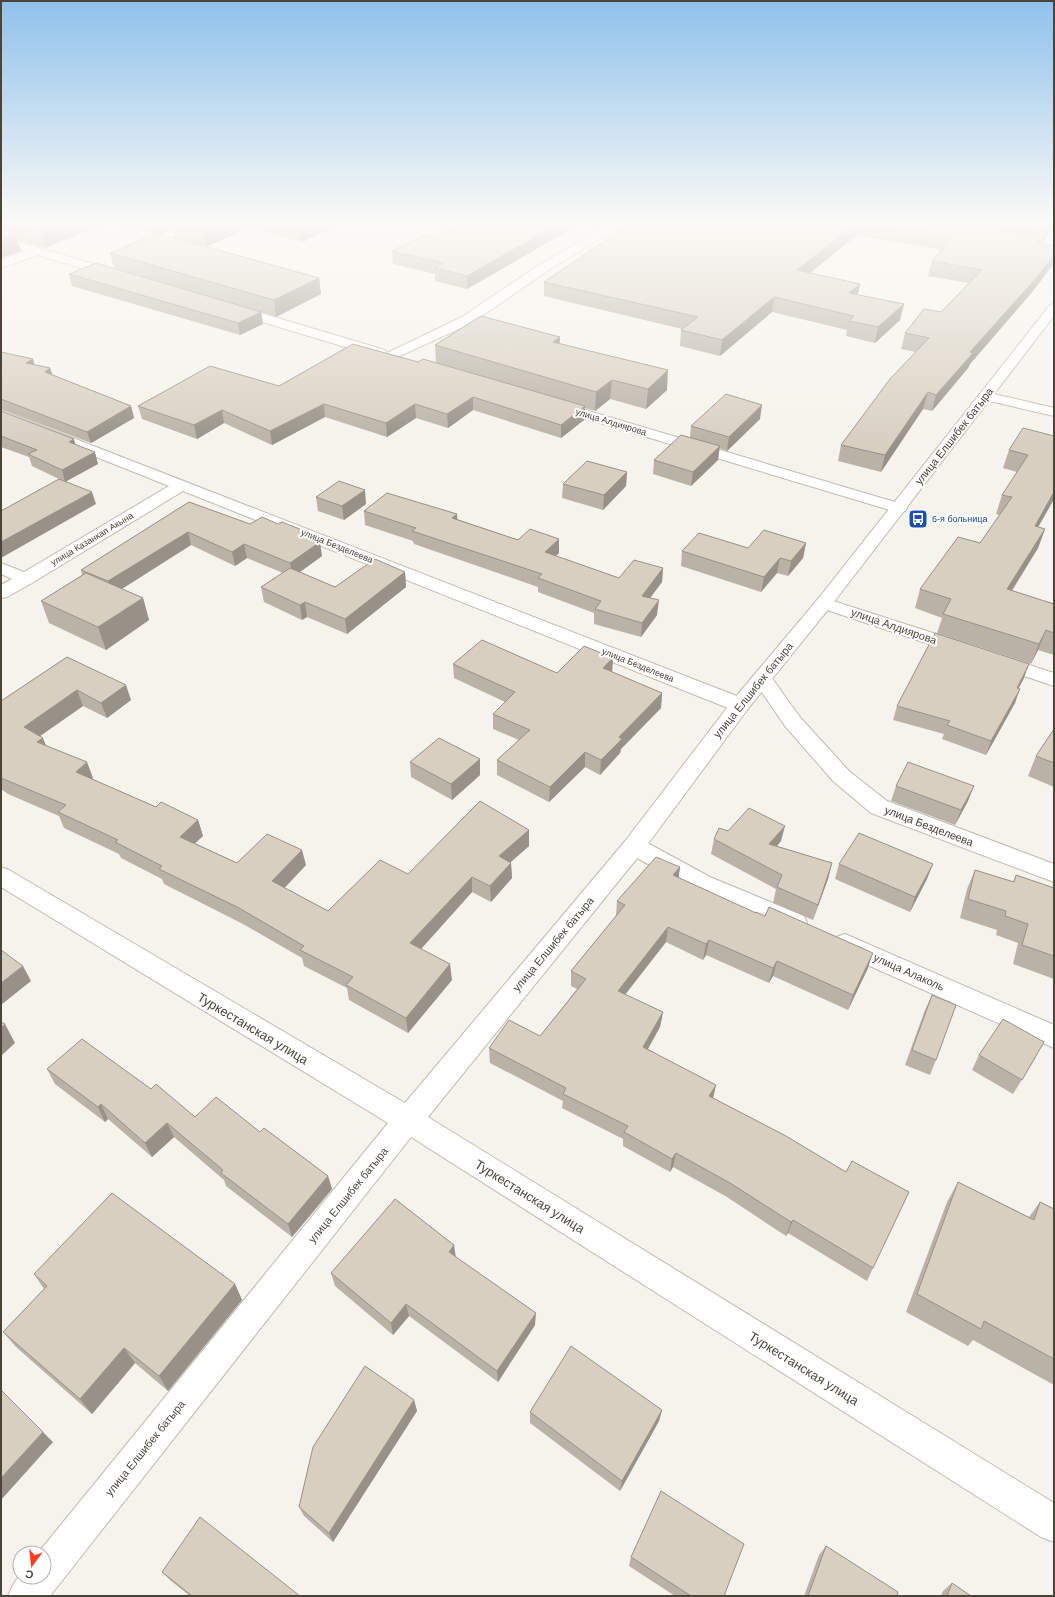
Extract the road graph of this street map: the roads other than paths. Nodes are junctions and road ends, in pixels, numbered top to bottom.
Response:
1 (501, 297) edge
2 (219, 305) edge
3 (1052, 314) edge
4 (391, 356) junction
5 (406, 361) edge
6 (986, 396) junction
7 (543, 401) edge
8 (1054, 412) edge
9 (1, 414) edge
10 (182, 485) junction
11 (899, 508) junction
12 (1, 568) edge
13 (26, 579) junction
14 (1, 593) edge
15 (824, 603) junction
16 (762, 678) junction
17 (1054, 680) edge
18 (740, 705) junction
19 (634, 846) junction
20 (1054, 873) edge
21 (1, 876) edge
22 (1054, 1037) edge
23 (408, 1120) junction
24 (1054, 1524) edge
25 (52, 1564) edge
26 (36, 1585) edge
27 (27, 1596) edge

1 - 4 street
2 - 4 street
3 - 6 street, улица Елшибек батыра
4 - 5 street
6 - 8 street
6 - 11 street, улица Елшибек батыра
7 - 11 street, улица Алдиярова
9 - 10 street, улица Безделеева
10 - 13 street, улица Казанкап Акына
10 - 18 street, улица Безделеева
11 - 15 street, улица Елшибек батыра
12 - 13 street
13 - 14 street, улица Казанкап Акына
15 - 16 street, улица Елшибек батыра
15 - 17 street, улица Алдиярова
16 - 18 street, улица Елшибек батыра
16 - 20 street, улица Безделеева
18 - 19 street, улица Елшибек батыра
19 - 22 street, улица Алаколь
19 - 23 street, улица Елшибек батыра
21 - 23 street, Туркестанская улица
23 - 24 street, Туркестанская улица
23 - 25 street, улица Елшибек батыра
26 - 27 street

